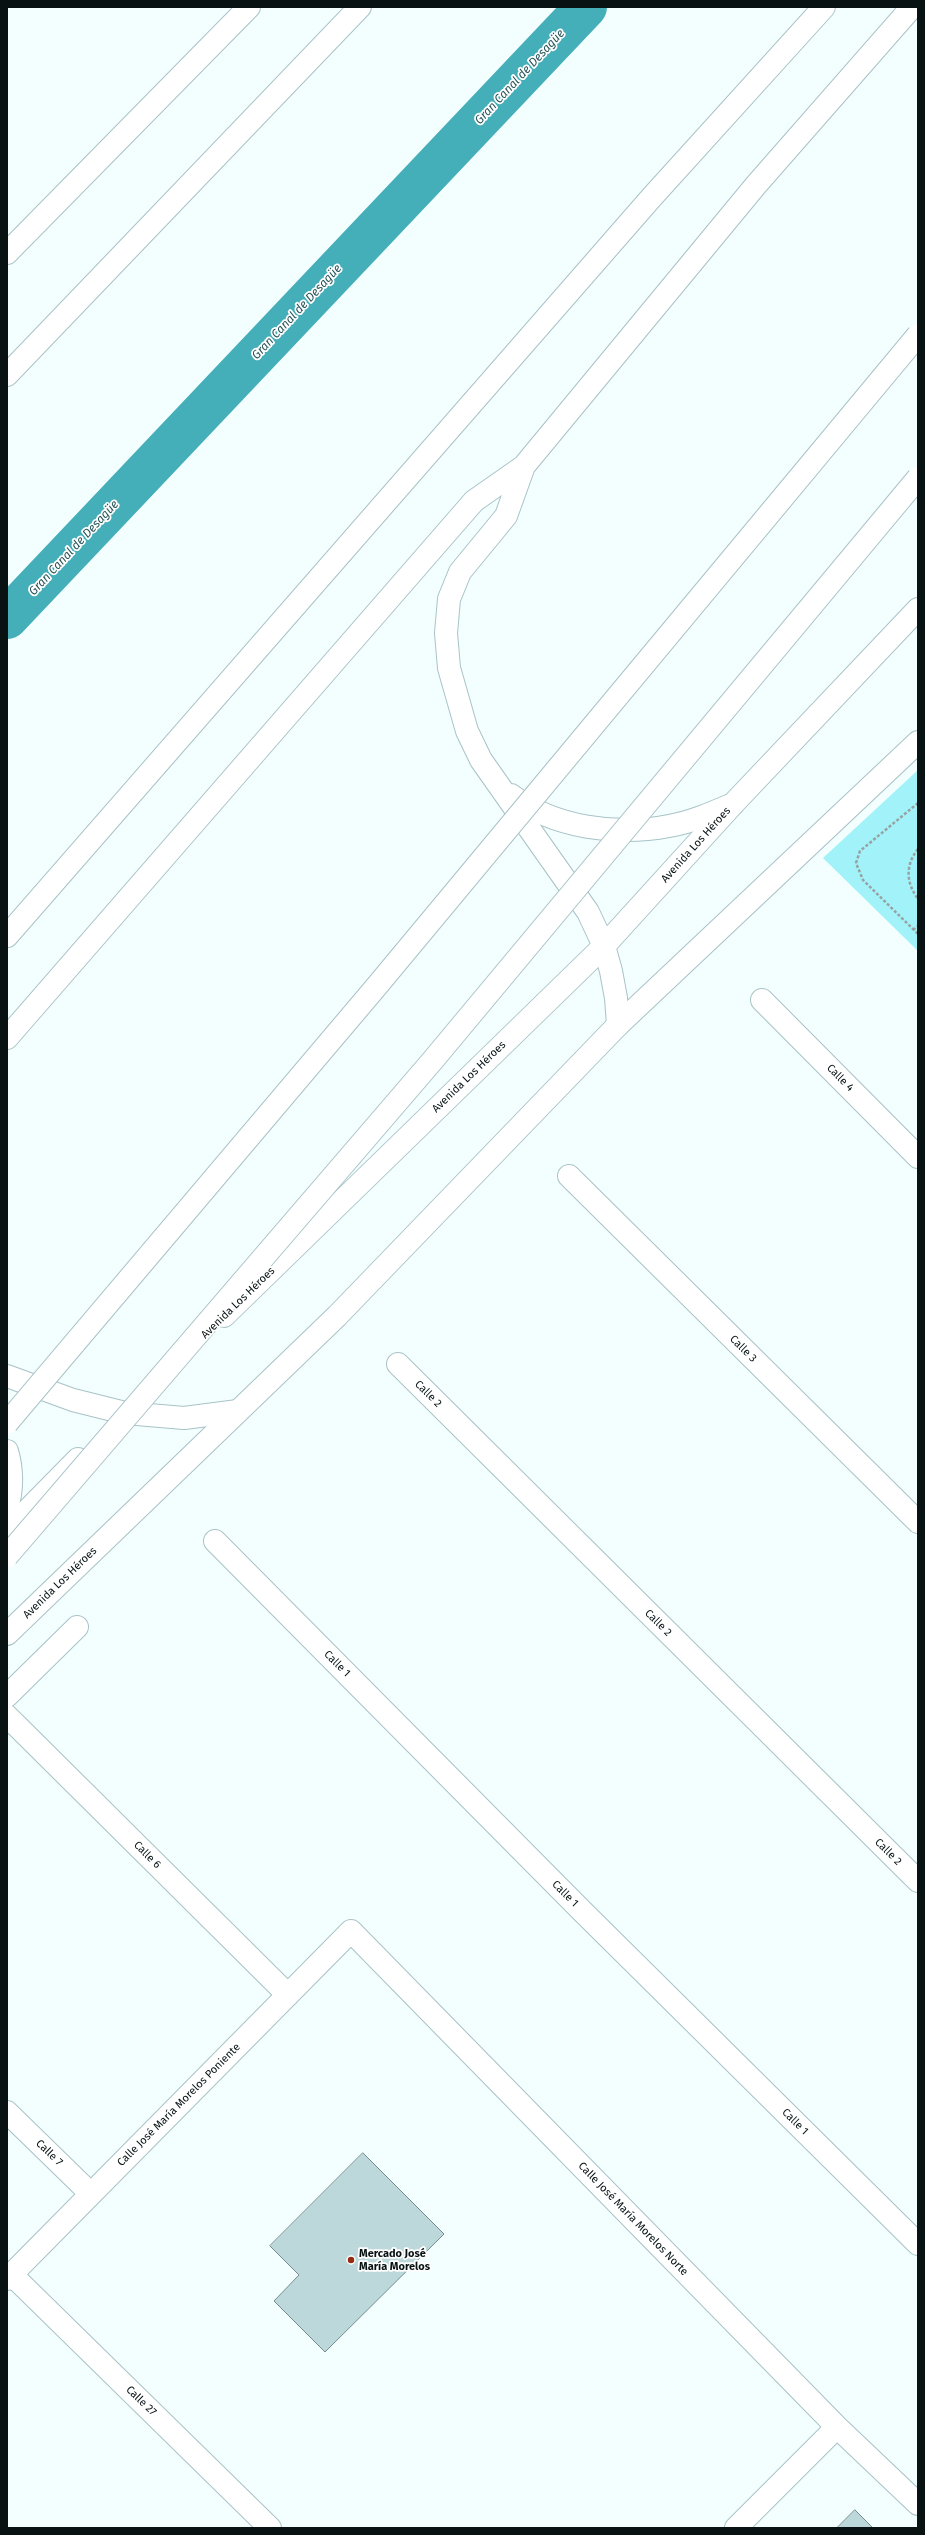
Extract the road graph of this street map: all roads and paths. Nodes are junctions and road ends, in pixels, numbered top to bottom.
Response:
1 (249, 7) edge
2 (360, 7) edge
3 (824, 7) edge
4 (912, 7) edge
5 (7, 253) edge
6 (918, 335) edge
7 (7, 375) edge
8 (524, 466) junction
9 (918, 478) edge
10 (918, 609) edge
11 (918, 742) edge
12 (499, 785) junction
13 (918, 803) edge
14 (733, 804) junction
15 (918, 849) edge
16 (918, 899) edge
17 (918, 926) edge
18 (913, 930) junction
19 (918, 934) edge
20 (7, 936) edge
21 (604, 946) junction
22 (762, 1000) dead end
23 (618, 1025) junction
24 (7, 1038) edge
25 (918, 1157) edge
26 (569, 1176) dead end
27 (398, 1364) dead end
28 (7, 1376) edge
29 (238, 1411) junction
30 (125, 1413) junction
31 (7, 1423) edge
32 (7, 1451) edge
33 (7, 1507) edge
34 (918, 1522) edge
35 (7, 1531) edge
36 (215, 1541) dead end
37 (7, 1556) edge
38 (77, 1627) dead end
39 (7, 1634) edge
40 (7, 1696) edge
41 (7, 1716) edge
42 (918, 1882) edge
43 (351, 1931) joint
44 (288, 1995) junction
45 (7, 2112) edge
46 (91, 2194) junction
47 (918, 2244) edge
48 (9, 2277) edge
49 (837, 2427) junction
50 (918, 2504) edge
51 (270, 2528) edge
52 (736, 2528) edge

1 - 5 main road
2 - 7 main road
3 - 20 main road
4 - 8 main road
6 - 31 main road, bridge
8 - 12 main road
8 - 24 main road
9 - 37 main road, bridge
10 - 14 main road, Avenida Los Héroes
11 - 23 main road, Avenida Los Héroes
12 - 14 main road
12 - 21 main road
13 - 18 path
14 - 21 main road, Avenida Los Héroes
15 - 16 path
17 - 18 path
18 - 19 path
21 - 23 main road
21 - 30 main road, Avenida Los Héroes
22 - 25 main road, Calle 4
23 - 29 main road, Avenida Los Héroes
26 - 34 main road, Calle 3
27 - 42 main road, Calle 2
28 - 30 main road
29 - 30 main road
29 - 39 main road, Avenida Los Héroes
30 - 35 main road, Avenida Los Héroes
32 - 33 main road
36 - 47 main road, Calle 1
38 - 40 main road
41 - 44 main road, Calle 6
43 - 44 main road, Calle José María Morelos Poniente
43 - 49 main road, Calle José María Morelos Norte
44 - 46 main road, Calle José María Morelos Poniente
45 - 46 main road, Calle 7
46 - 48 main road, Calle José María Morelos Poniente
48 - 51 main road, Calle 27
49 - 50 main road, Calle José María Morelos Norte
49 - 52 main road

